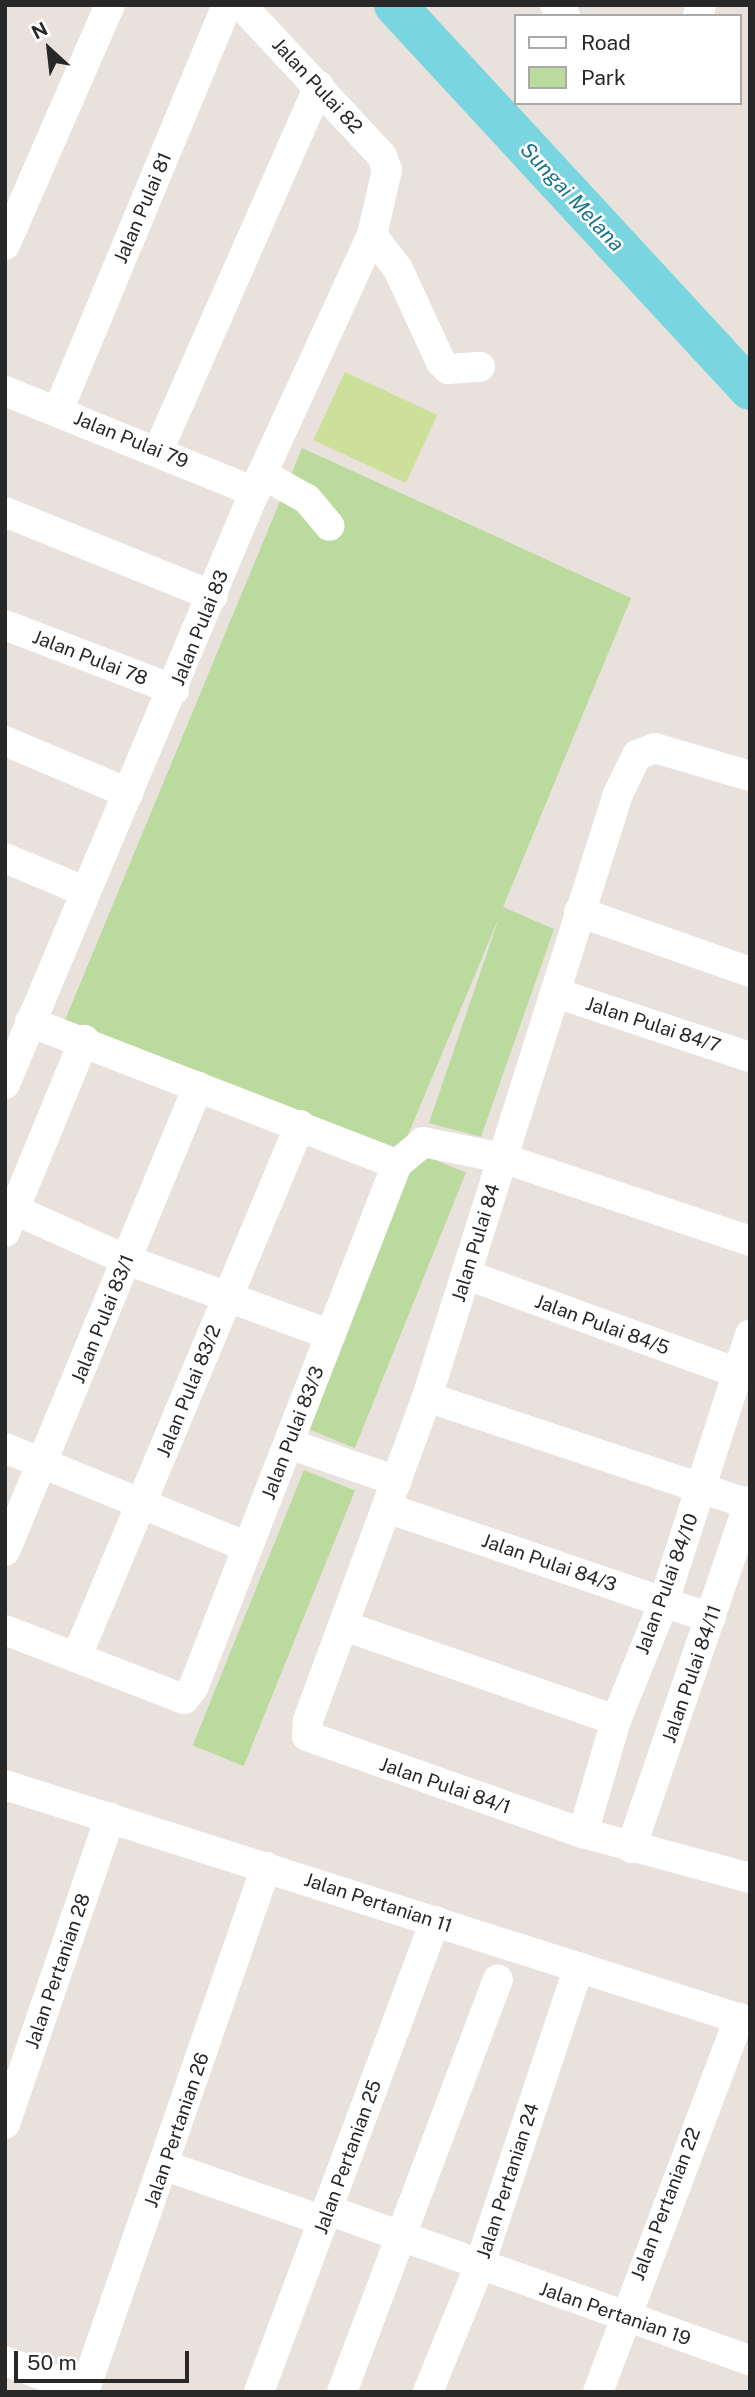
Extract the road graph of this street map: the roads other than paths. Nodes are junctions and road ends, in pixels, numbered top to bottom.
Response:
1 (110, 5) edge
2 (227, 5) edge
3 (241, 5) edge
4 (319, 86) junction
5 (387, 170) joint
6 (372, 234) junction
7 (5, 245) edge
8 (480, 367) dead end
9 (5, 391) edge
10 (58, 411) junction
11 (158, 451) junction
12 (259, 483) junction
13 (5, 512) edge
14 (330, 526) dead end
15 (213, 596) junction
16 (5, 625) edge
17 (174, 690) junction
18 (5, 741) edge
19 (750, 776) edge
20 (128, 793) junction
21 (5, 858) edge
22 (84, 891) junction
23 (579, 912) junction
24 (750, 972) edge
25 (556, 993) junction
26 (30, 1022) junction
27 (84, 1040) junction
28 (750, 1057) edge
29 (5, 1084) edge
30 (198, 1087) junction
31 (300, 1125) junction
32 (502, 1158) junction
33 (397, 1164) junction
34 (10, 1221) edge
35 (750, 1241) edge
36 (127, 1260) junction
37 (467, 1275) junction
38 (228, 1295) junction
39 (331, 1335) junction
40 (750, 1335) edge
41 (737, 1373) junction
42 (427, 1397) junction
43 (289, 1444) junction
44 (5, 1448) edge
45 (44, 1464) junction
46 (701, 1489) junction
47 (392, 1495) junction
48 (144, 1501) junction
49 (749, 1502) edge
50 (248, 1547) junction
51 (5, 1551) edge
52 (739, 1572) edge
53 (663, 1604) junction
54 (711, 1618) junction
55 (344, 1626) junction
56 (5, 1630) edge
57 (77, 1656) junction
58 (616, 1720) junction
59 (307, 1736) joint
60 (5, 1784) edge
61 (110, 1818) junction
62 (583, 1833) junction
63 (632, 1848) junction
64 (266, 1867) junction
65 (750, 1878) edge
66 (435, 1921) junction
67 (579, 1967) junction
68 (498, 1980) dead end
69 (744, 2020) edge
70 (5, 2124) edge
71 (166, 2166) junction
72 (326, 2216) junction
73 (401, 2238) junction
74 (480, 2267) junction
75 (624, 2317) junction
76 (750, 2360) edge
77 (5, 2361) edge
78 (85, 2391) edge
79 (259, 2392) edge
80 (342, 2392) edge
81 (428, 2392) edge
82 (598, 2392) edge

1 - 7 street
2 - 10 street, Jalan Pulai 81
3 - 4 street, Jalan Pulai 82
4 - 5 street, Jalan Pulai 82
4 - 11 street
5 - 6 street, Jalan Pulai 83
6 - 8 street
6 - 12 street, Jalan Pulai 83
9 - 10 street, Jalan Pulai 79
10 - 11 street, Jalan Pulai 79
11 - 12 street, Jalan Pulai 79
12 - 14 street, Jalan Pulai 79
12 - 15 street, Jalan Pulai 83
13 - 15 street
15 - 17 street, Jalan Pulai 83
16 - 17 street, Jalan Pulai 78
17 - 20 street, Jalan Pulai 83
18 - 20 street
19 - 23 street, Jalan Pulai 84
20 - 22 street, Jalan Pulai 83
21 - 22 street
22 - 26 street, Jalan Pulai 83
23 - 24 street
23 - 25 street, Jalan Pulai 84
25 - 28 street, Jalan Pulai 84/7
25 - 32 street, Jalan Pulai 84
26 - 27 street
26 - 29 street, Jalan Pulai 83
27 - 30 street
27 - 34 street
30 - 31 street
30 - 36 street, Jalan Pulai 83/1
31 - 33 street
31 - 38 street, Jalan Pulai 83/2
32 - 33 street
32 - 35 street
32 - 37 street, Jalan Pulai 84
33 - 39 street, Jalan Pulai 83/3
34 - 36 street
36 - 38 street
36 - 45 street, Jalan Pulai 83/1
37 - 41 street, Jalan Pulai 84/5
37 - 42 street, Jalan Pulai 84
38 - 39 street
38 - 48 street, Jalan Pulai 83/2
39 - 43 street, Jalan Pulai 83/3
40 - 41 street, Jalan Pulai 84/10
41 - 46 street, Jalan Pulai 84/10
42 - 46 street
42 - 47 street, Jalan Pulai 84
43 - 47 street, Jalan Pulai 84/3
43 - 50 street, Jalan Pulai 83/3
44 - 45 street
45 - 48 street
45 - 51 street, Jalan Pulai 83/1
46 - 49 street
46 - 53 street, Jalan Pulai 84/10
47 - 53 street, Jalan Pulai 84/3
47 - 55 street, Jalan Pulai 84
48 - 50 street
48 - 57 street, Jalan Pulai 83/2
49 - 52 street, Jalan Pulai 84/11
50 - 57 street, Jalan Pulai 83/3
52 - 54 street, Jalan Pulai 84/11
53 - 54 street, Jalan Pulai 84/3
53 - 58 street, Jalan Pulai 84/10
54 - 63 street, Jalan Pulai 84/11
55 - 58 street
55 - 59 street, Jalan Pulai 84
56 - 57 street
58 - 62 street, Jalan Pulai 84/10
59 - 62 street, Jalan Pulai 84/1
60 - 61 street, Jalan Pertanian 11
61 - 64 street, Jalan Pertanian 11
61 - 70 street, Jalan Pertanian 28
62 - 63 street
63 - 65 street
64 - 66 street, Jalan Pertanian 11
64 - 71 street, Jalan Pertanian 26
66 - 67 street, Jalan Pertanian 11
66 - 72 street, Jalan Pertanian 25
67 - 69 street, Jalan Pertanian 11
67 - 74 street, Jalan Pertanian 24
68 - 73 street
69 - 75 street, Jalan Pertanian 22
71 - 72 street, Jalan Pertanian 19
71 - 78 street, Jalan Pertanian 26
72 - 73 street, Jalan Pertanian 19
72 - 79 street, Jalan Pertanian 25
73 - 74 street, Jalan Pertanian 19
73 - 80 street
74 - 75 street, Jalan Pertanian 19
74 - 81 street, Jalan Pertanian 24
75 - 76 street, Jalan Pertanian 19
75 - 82 street, Jalan Pertanian 22
77 - 78 street

